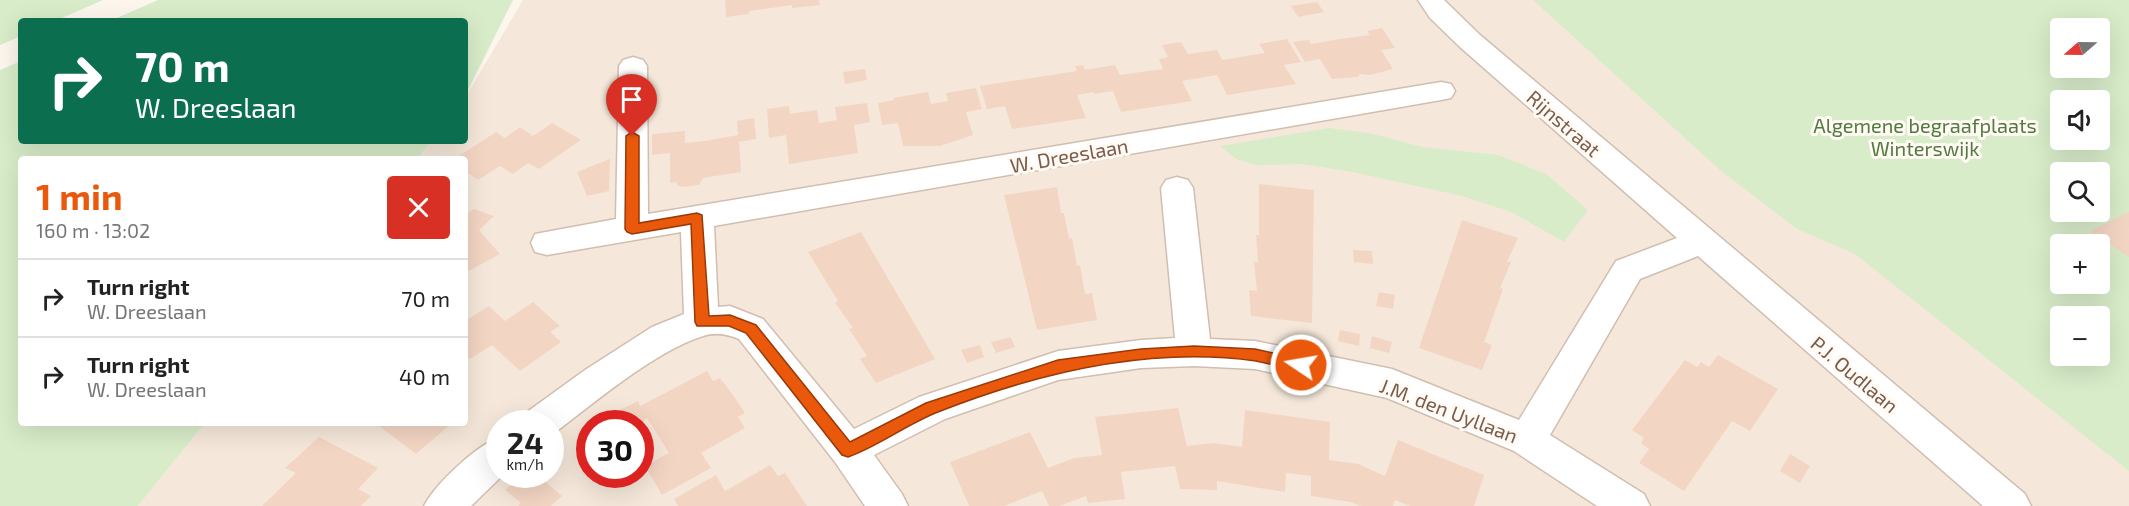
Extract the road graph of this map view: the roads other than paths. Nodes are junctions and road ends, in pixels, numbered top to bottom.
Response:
1 (1431, 0) edge
2 (633, 66) dead end
3 (1441, 91) dead end
4 (1177, 188) dead end
5 (697, 218) junction
6 (632, 229) junction
7 (1700, 242) junction
8 (547, 243) dead end
9 (702, 322) junction
10 (1194, 352) junction
11 (558, 410) edge
12 (1527, 440) junction
13 (848, 450) junction
14 (486, 466) edge
15 (444, 506) edge
16 (888, 506) edge
17 (1630, 506) edge
18 (2011, 506) edge

1 - 7 street, Rijnstraat
2 - 6 street
3 - 5 street, W. Dreeslaan
4 - 10 street
5 - 6 street, W. Dreeslaan
5 - 9 street
6 - 8 street, W. Dreeslaan
7 - 12 street, J.M. den Uyllaan
7 - 18 street, P.J. Oudlaan
9 - 11 street
9 - 13 street
10 - 12 street, J.M. den Uyllaan
10 - 13 street, J.M. den Uyllaan
12 - 17 street, J.M. den Uyllaan
13 - 16 street
14 - 15 street

